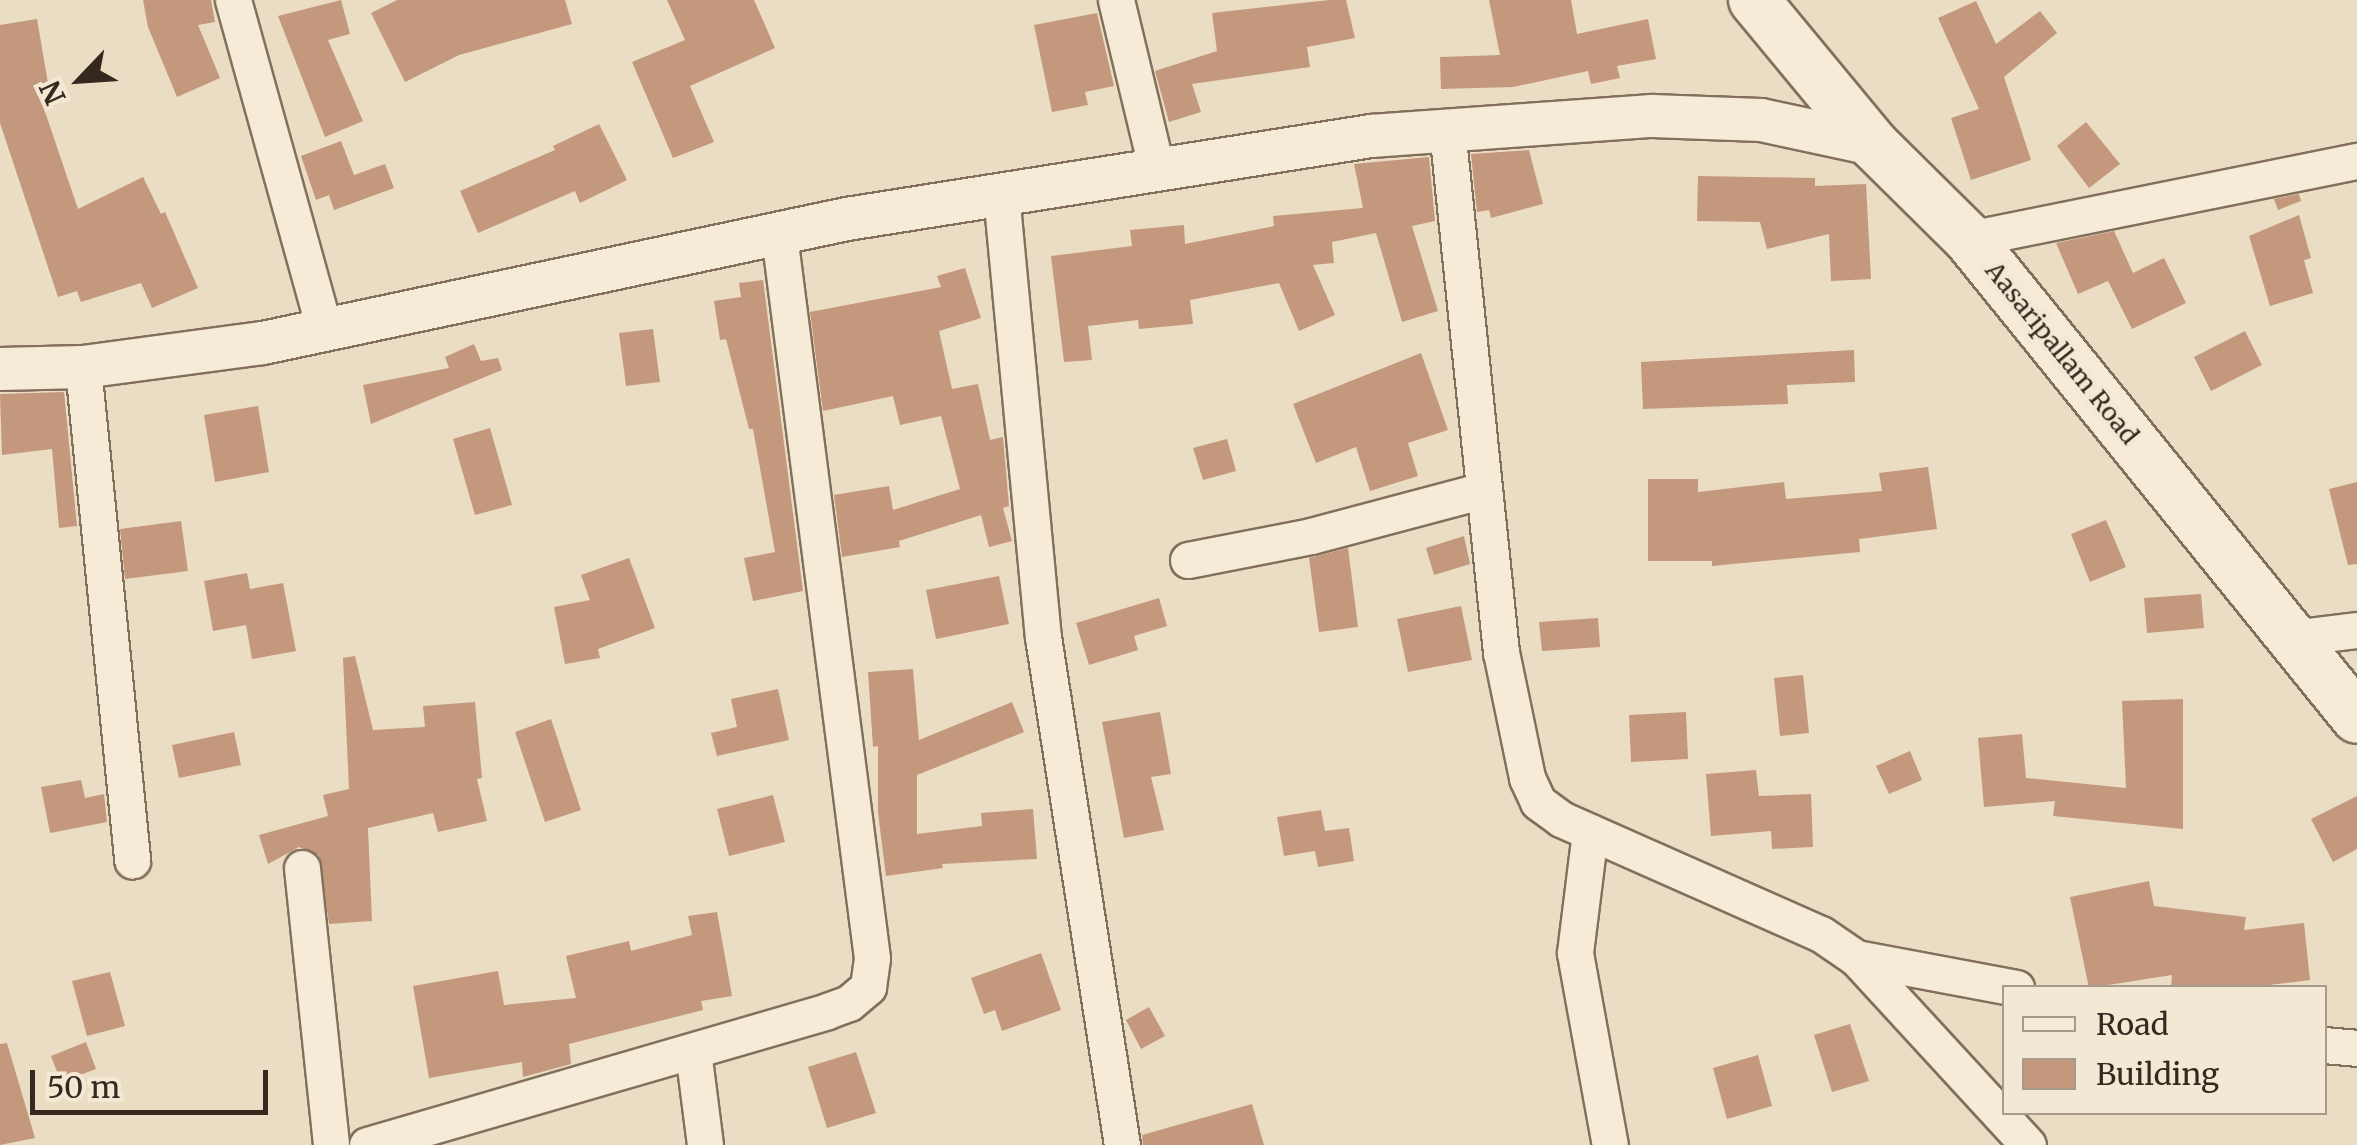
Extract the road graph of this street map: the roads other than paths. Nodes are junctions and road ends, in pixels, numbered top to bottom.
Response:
1 (234, 0) edge
2 (1116, 0) edge
3 (1754, 0) edge
4 (1446, 129) junction
5 (1873, 144) junction
6 (2357, 161) edge
7 (1156, 167) junction
8 (1001, 194) junction
9 (779, 236) junction
10 (1970, 239) junction
11 (325, 331) junction
12 (83, 368) junction
13 (0, 369) edge
14 (1484, 490) junction
15 (1188, 560) dead end
16 (2357, 630) edge
17 (2292, 638) junction
18 (2357, 718) edge
19 (1590, 832) junction
20 (132, 861) dead end
21 (302, 868) dead end
22 (1856, 958) junction
23 (2002, 985) edge
24 (2327, 1045) edge
25 (2357, 1048) edge
26 (694, 1050) junction
27 (331, 1145) edge
28 (367, 1145) edge
29 (705, 1145) edge
30 (1122, 1145) edge
31 (1610, 1145) edge
32 (2028, 1145) edge

1 - 11 street
2 - 7 street
3 - 5 main road, Aasaripallam Road
4 - 5 street
4 - 7 street
4 - 14 street
5 - 10 main road, Aasaripallam Road
6 - 10 street
7 - 8 street
8 - 9 street
8 - 30 street
9 - 11 street
9 - 26 street
10 - 17 main road, Aasaripallam Road
11 - 12 street
12 - 13 street
12 - 20 street
14 - 15 street
14 - 19 street
16 - 17 street
17 - 18 main road, Aasaripallam Road
19 - 22 street
19 - 31 street
21 - 27 street
22 - 23 street
22 - 32 street
24 - 25 street
26 - 28 street
26 - 29 street

